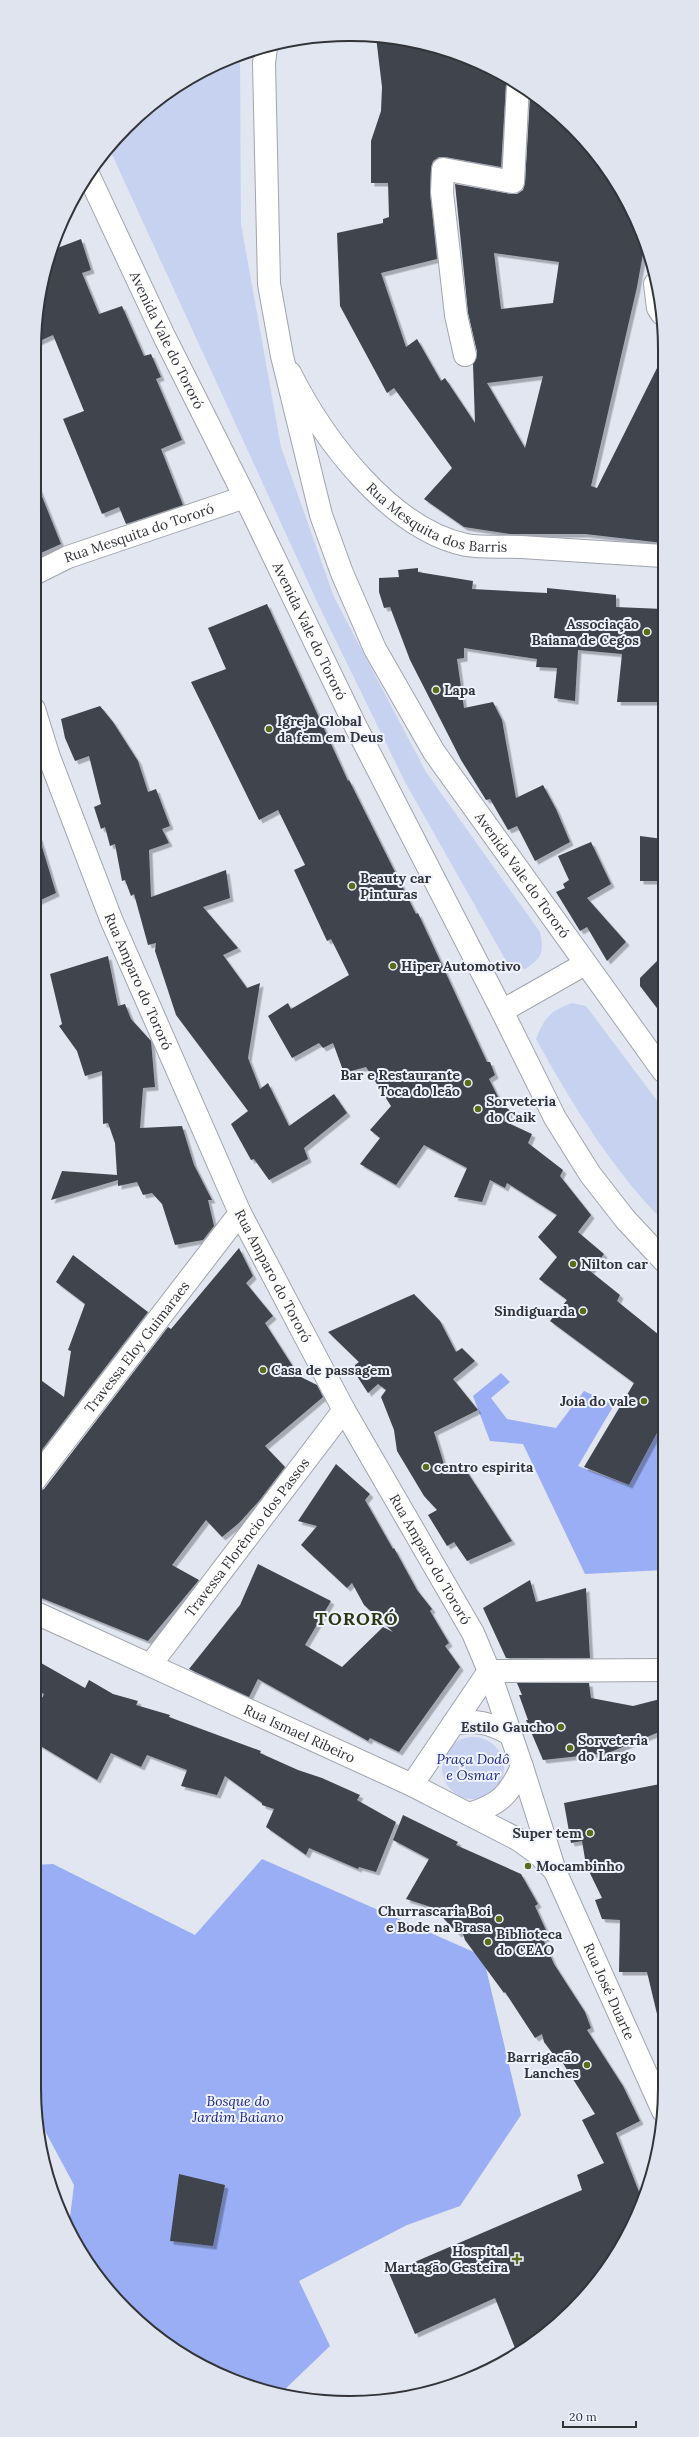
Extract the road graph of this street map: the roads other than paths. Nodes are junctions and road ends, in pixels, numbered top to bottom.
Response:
1 (265, 53) edge
2 (518, 91) edge
3 (91, 181) edge
4 (465, 355) dead end
5 (282, 356) junction
6 (245, 497) junction
7 (658, 556) edge
8 (41, 571) edge
9 (41, 755) edge
10 (585, 964) junction
11 (502, 1011) junction
12 (658, 1063) edge
13 (240, 1213) junction
14 (658, 1254) edge
15 (344, 1410) junction
16 (41, 1472) edge
17 (41, 1615) edge
18 (151, 1664) junction
19 (658, 1670) edge
20 (489, 1671) junction
21 (453, 1724) junction
22 (510, 1734) junction
23 (522, 1767) junction
24 (412, 1785) junction
25 (469, 1814) junction
26 (555, 1871) junction
27 (657, 2099) edge

1 - 5 street, Avenida Vale do Tororó
2 - 4 street
3 - 6 street, Avenida Vale do Tororó
5 - 7 street, Rua Mesquita dos Barris
5 - 10 street, Avenida Vale do Tororó
6 - 8 street, Rua Mesquita do Tororó
6 - 11 street, Avenida Vale do Tororó
9 - 13 street, Rua Amparo do Tororó
10 - 11 street
10 - 12 street, Avenida Vale do Tororó
11 - 14 street, Avenida Vale do Tororó
13 - 15 street, Rua Amparo do Tororó
13 - 16 street, Travessa Eloy Guimaraes
15 - 18 street, Travessa Florêncio dos Passos
15 - 20 street, Rua Amparo do Tororó
17 - 18 street, Rua Ismael Ribeiro
18 - 24 street, Rua Ismael Ribeiro
19 - 20 street
20 - 21 street
20 - 22 street, Rua Amparo do Tororó
21 - 22 street
21 - 24 street
22 - 23 street, Rua Amparo do Tororó
23 - 25 street
23 - 26 street, Rua Amparo do Tororó
24 - 25 street, Rua Ismael Ribeiro
25 - 26 street, Rua Ismael Ribeiro
26 - 27 street, Rua José Duarte

